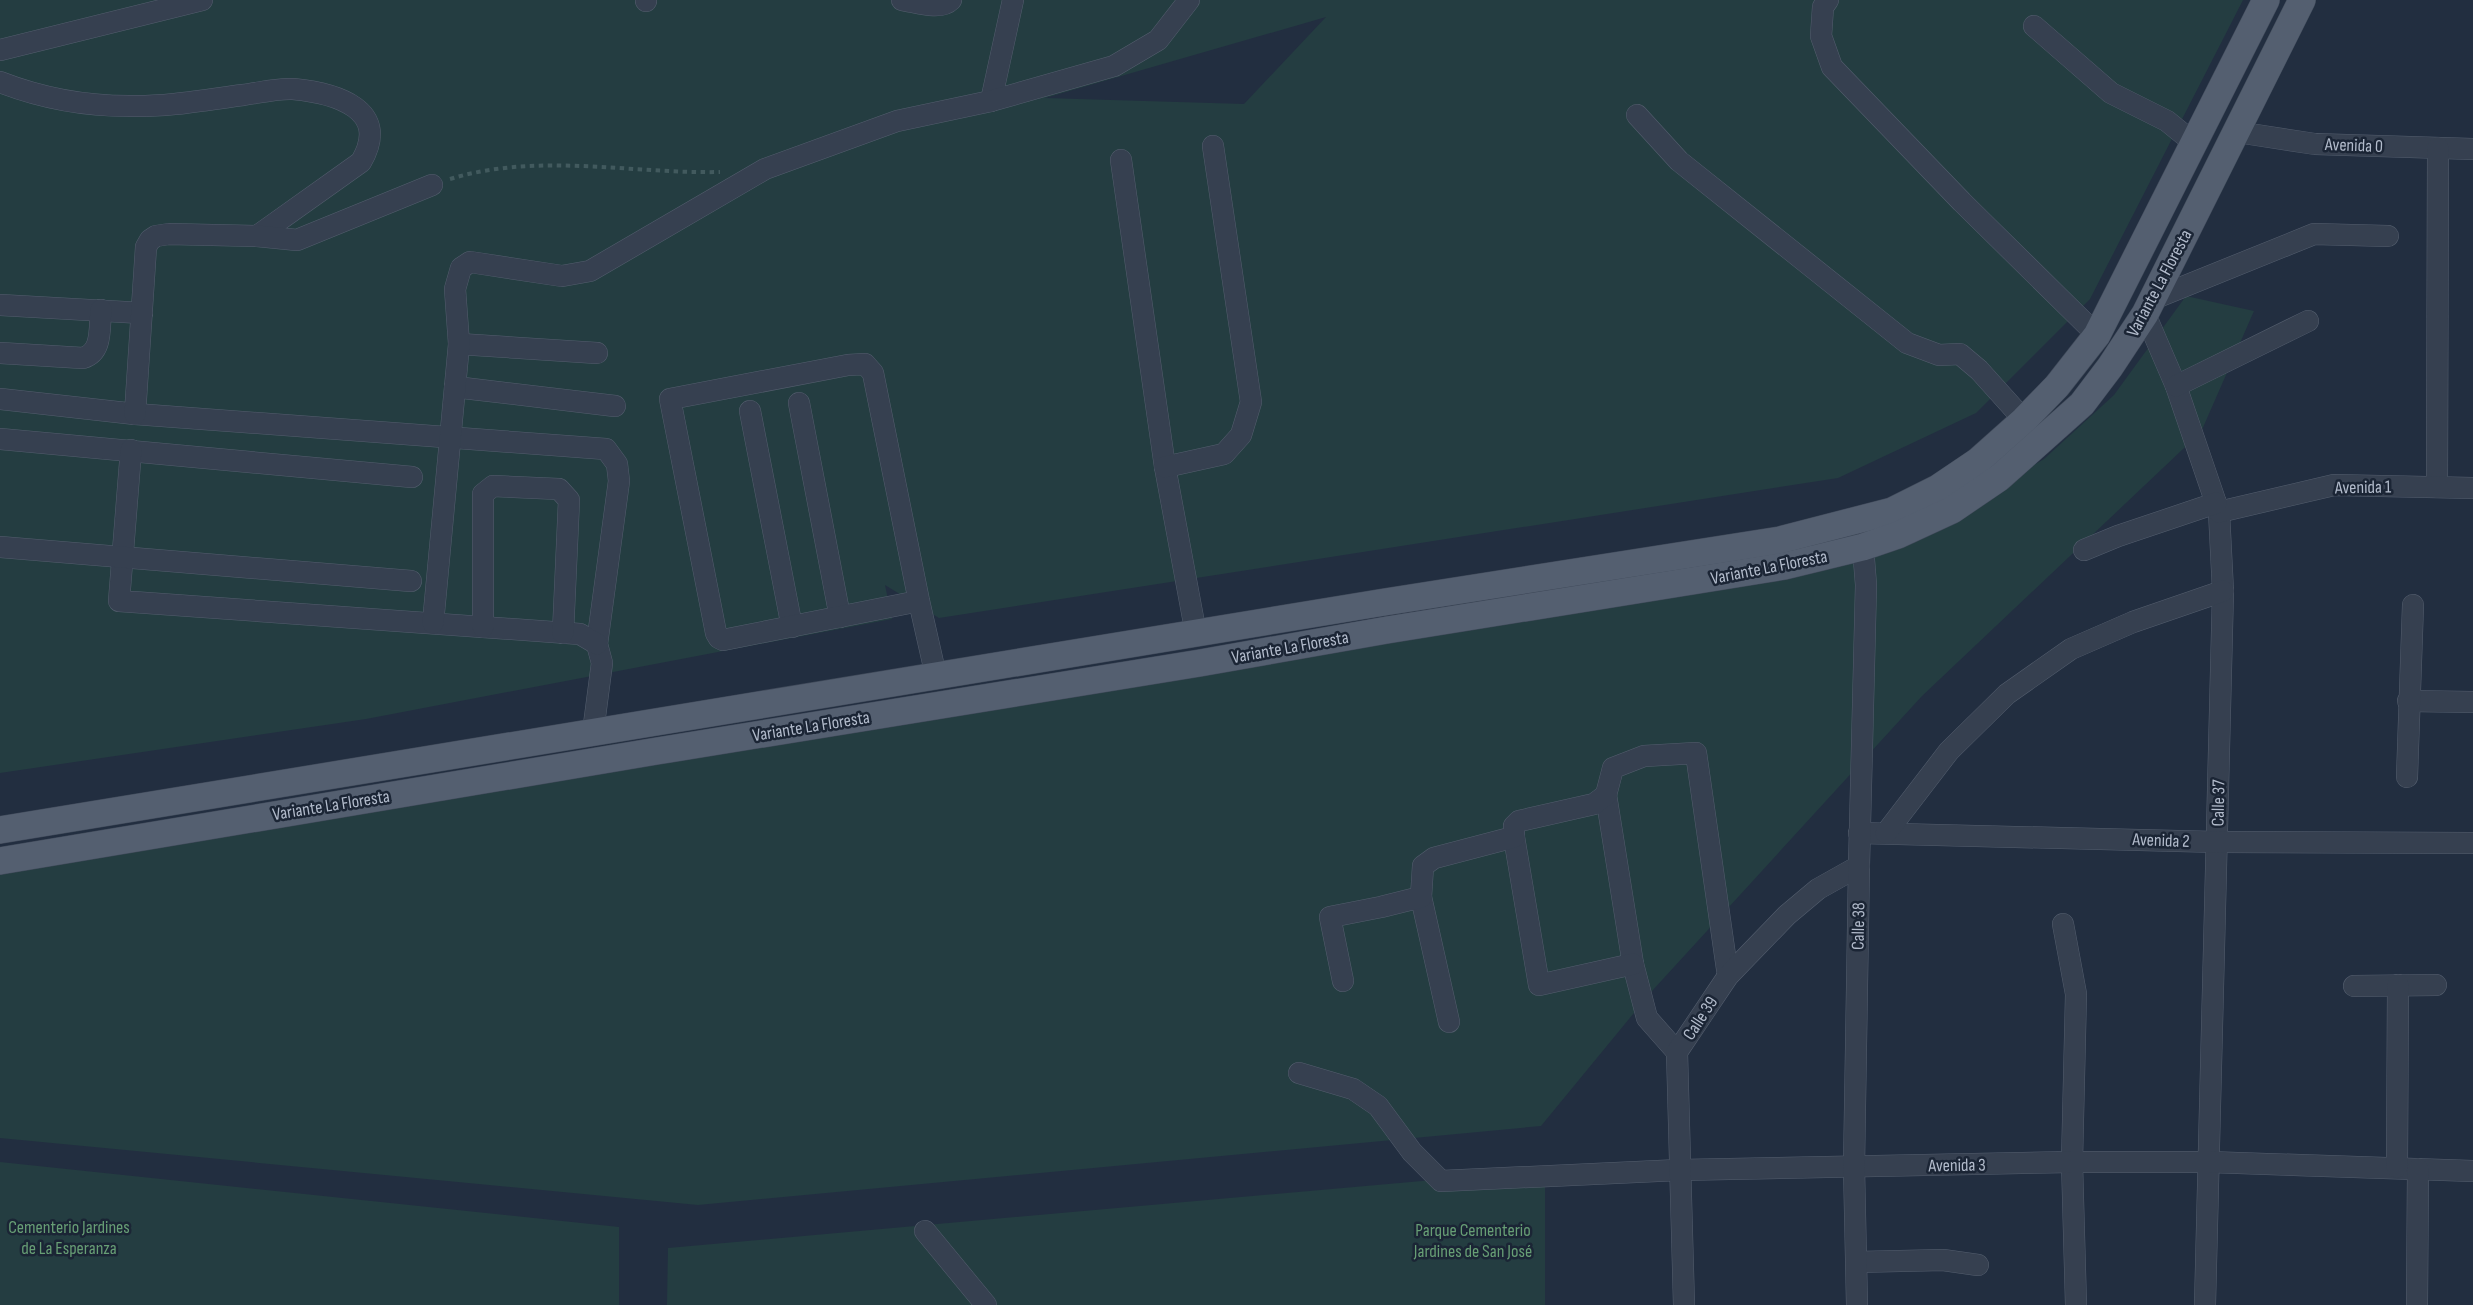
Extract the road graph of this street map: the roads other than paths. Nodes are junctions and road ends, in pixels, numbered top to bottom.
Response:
1 (202, 0) edge
2 (902, 0) edge
3 (951, 0) edge
4 (1013, 0) edge
5 (1189, 0) edge
6 (1828, 0) edge
7 (2266, 0) edge
8 (2302, 0) edge
9 (2034, 26) dead end
10 (0, 50) edge
11 (0, 82) edge
12 (992, 101) junction
13 (1637, 115) dead end
14 (2237, 132) junction
15 (2194, 143) junction
16 (1213, 146) dead end
17 (2438, 148) junction
18 (2473, 149) edge
19 (1121, 160) dead end
20 (432, 185) road end
21 (257, 236) junction
22 (2388, 236) dead end
23 (0, 305) edge
24 (2149, 307) junction
25 (101, 310) junction
26 (142, 313) junction
27 (2308, 321) dead end
28 (2097, 335) junction
29 (459, 344) junction
30 (0, 353) edge
31 (597, 353) dead end
32 (2176, 386) junction
33 (455, 387) junction
34 (0, 399) edge
35 (799, 403) dead end
36 (615, 406) dead end
37 (750, 411) dead end
38 (135, 414) junction
39 (2024, 420) junction
40 (451, 436) junction
41 (0, 439) edge
42 (131, 450) junction
43 (1165, 468) junction
44 (412, 477) dead end
45 (2437, 487) junction
46 (2473, 488) edge
47 (2217, 508) junction
48 (1780, 540) junction
49 (0, 547) edge
50 (1863, 547) junction
51 (2084, 550) dead end
52 (123, 556) junction
53 (1785, 566) junction
54 (411, 581) dead end
55 (2223, 591) junction
56 (919, 601) junction
57 (2413, 604) dead end
58 (840, 617) junction
59 (433, 623) junction
60 (483, 627) junction
61 (792, 627) junction
62 (563, 633) junction
63 (1196, 634) junction
64 (597, 644) junction
65 (947, 674) junction
66 (2408, 701) junction
67 (961, 702) junction
68 (2473, 702) edge
69 (593, 732) junction
70 (2407, 777) dead end
71 (1606, 795) junction
72 (0, 830) edge
73 (1859, 833) junction
74 (1886, 833) junction
75 (1514, 837) junction
76 (2217, 842) junction
77 (2473, 843) edge
78 (0, 861) edge
79 (1859, 866) junction
80 (1420, 897) junction
81 (2062, 924) dead end
82 (1634, 964) junction
83 (1728, 976) junction
84 (1343, 981) dead end
85 (2436, 984) dead end
86 (2398, 985) junction
87 (2354, 986) dead end
88 (1449, 1022) dead end
89 (1677, 1052) junction
90 (1299, 1073) dead end
91 (2072, 1162) junction
92 (2209, 1162) junction
93 (1854, 1167) junction
94 (2408, 1168) junction
95 (1679, 1170) junction
96 (2473, 1171) edge
97 (924, 1231) dead end
98 (1857, 1262) junction
99 (1978, 1264) dead end
100 (986, 1305) edge
101 (1684, 1305) edge
102 (1857, 1305) edge
103 (2076, 1305) edge
104 (2205, 1305) edge
105 (2417, 1305) edge

1 - 10 street
2 - 3 street
4 - 12 street
5 - 12 street
6 - 28 street
7 - 15 main road, Variante La Floresta
8 - 14 main road, Variante La Floresta
9 - 15 street
11 - 21 street
12 - 29 street
13 - 39 street
14 - 17 street, Avenida 0
14 - 24 main road, Variante La Floresta
15 - 28 main road, Variante La Floresta
16 - 43 street
17 - 18 street, Avenida 0
17 - 45 street
19 - 43 street
20 - 21 street
21 - 26 street
22 - 24 street
23 - 25 street
24 - 32 street, Calle 37
24 - 50 main road, Variante La Floresta
25 - 26 street
25 - 30 street
26 - 38 street
27 - 32 street
28 - 39 main road, Variante La Floresta
29 - 31 street
29 - 33 street
32 - 47 street, Calle 37
33 - 36 street
33 - 40 street
34 - 38 street
35 - 58 street
37 - 61 street
38 - 40 street
39 - 48 main road, Variante La Floresta
40 - 59 street
40 - 64 street
41 - 42 street
42 - 44 street
42 - 52 street
43 - 63 street
45 - 46 street, Avenida 1
45 - 47 street, Avenida 1
47 - 51 street, Avenida 1
47 - 55 street, Calle 37
48 - 53 main road
48 - 63 main road, Variante La Floresta
49 - 52 street
50 - 53 main road, Variante La Floresta
50 - 73 street, Calle 38
52 - 54 street
52 - 59 street
53 - 67 main road, Variante La Floresta
55 - 74 street
55 - 76 street, Calle 37
56 - 58 street
56 - 61 street
56 - 65 street
57 - 66 street
58 - 61 street
59 - 60 street
60 - 62 street
60 - 62 street
62 - 64 street
63 - 65 main road, Variante La Floresta
64 - 69 street
65 - 67 main road
65 - 69 main road, Variante La Floresta
66 - 68 street
66 - 70 street
67 - 78 main road, Variante La Floresta
69 - 72 main road, Variante La Floresta
71 - 75 street
71 - 82 street
71 - 83 street
73 - 74 street
73 - 79 street, Calle 38
74 - 76 street, Avenida 2
75 - 80 street
75 - 82 street
76 - 77 street, Avenida 2
76 - 92 street, Calle 37
79 - 83 street, Calle 39
79 - 93 street, Calle 38
80 - 84 street
80 - 88 street
81 - 91 street
82 - 89 street
83 - 89 street, Calle 39
85 - 86 street
86 - 87 street
86 - 94 street
89 - 95 street, Calle 39
90 - 95 street, Avenida 3
91 - 92 street, Avenida 3
91 - 93 street, Avenida 3
91 - 103 street
92 - 94 street, Avenida 3
92 - 104 street, Calle 37
93 - 95 street, Avenida 3
93 - 98 street, Calle 38
94 - 96 street, Avenida 3
94 - 105 street
95 - 101 street, Calle 39
97 - 100 street
98 - 99 street
98 - 102 street, Calle 38

